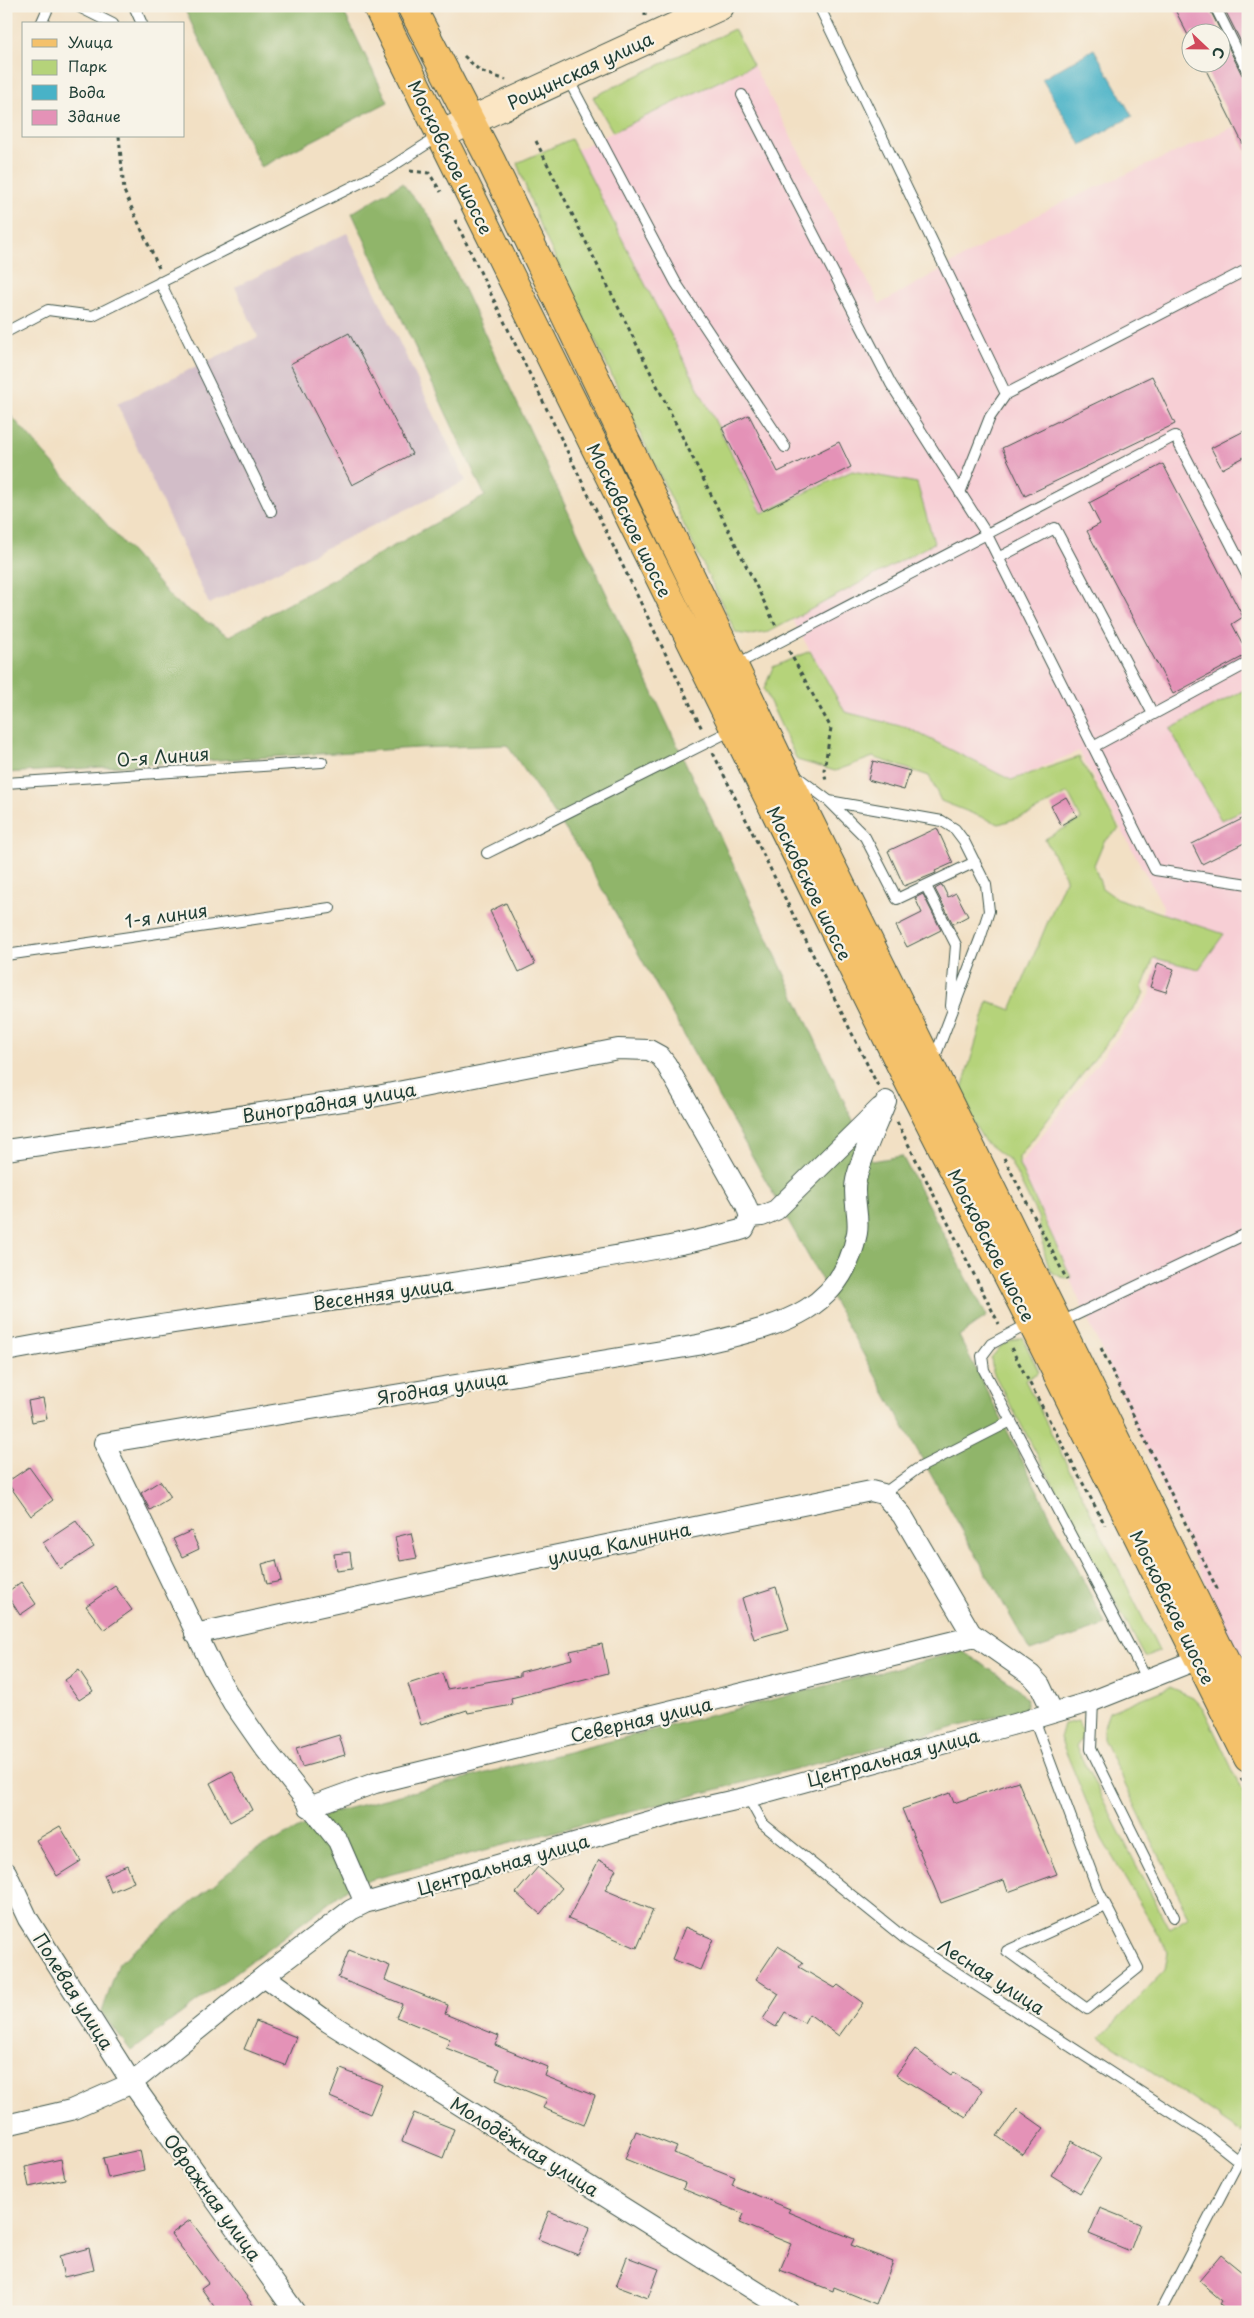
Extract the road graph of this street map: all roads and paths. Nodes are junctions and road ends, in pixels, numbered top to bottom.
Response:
1 (49, 6) edge
2 (76, 6) edge
3 (134, 6) edge
4 (377, 6) edge
5 (412, 6) edge
6 (720, 6) edge
7 (819, 6) edge
8 (1215, 6) edge
9 (42, 22) edge
10 (109, 22) edge
11 (141, 22) edge
12 (460, 52) dead end
13 (1248, 72) edge
14 (566, 76) junction
15 (506, 80) dead end
16 (742, 95) dead end
17 (471, 120) junction
18 (440, 135) junction
19 (119, 138) edge
20 (536, 141) dead end
21 (388, 169) junction
22 (445, 199) dead end
23 (453, 217) dead end
24 (1248, 269) edge
25 (163, 281) junction
26 (6, 332) edge
27 (1006, 394) junction
28 (785, 447) dead end
29 (960, 493) junction
30 (271, 511) dead end
31 (986, 533) junction
32 (998, 558) junction
33 (1248, 577) edge
34 (784, 641) junction
35 (1248, 663) edge
36 (734, 666) junction
37 (1153, 714) junction
38 (734, 729) junction
39 (708, 742) junction
40 (1093, 747) junction
41 (322, 762) dead end
42 (781, 764) junction
43 (6, 783) edge
44 (829, 801) junction
45 (487, 853) dead end
46 (975, 862) junction
47 (1248, 884) edge
48 (926, 886) junction
49 (330, 908) dead end
50 (6, 955) edge
51 (950, 1017) junction
52 (932, 1065) junction
53 (910, 1084) junction
54 (886, 1102) junction
55 (6, 1150) edge
56 (1001, 1152) dead end
57 (750, 1217) junction
58 (1248, 1233) edge
59 (1067, 1280) dead end
60 (1045, 1327) junction
61 (1005, 1337) junction
62 (1101, 1348) dead end
63 (6, 1351) edge
64 (1029, 1384) dead end
65 (1011, 1421) junction
66 (883, 1494) junction
67 (1222, 1600) dead end
68 (195, 1634) junction
69 (973, 1635) junction
70 (1224, 1665) edge
71 (1147, 1680) junction
72 (1093, 1701) junction
73 (1248, 1707) edge
74 (1053, 1713) junction
75 (1034, 1719) junction
76 (1248, 1758) edge
77 (748, 1797) junction
78 (310, 1807) junction
79 (6, 1872) edge
80 (365, 1903) junction
81 (1106, 1906) junction
82 (1174, 1917) dead end
83 (264, 1976) junction
84 (132, 2083) junction
85 (6, 2125) edge
86 (1248, 2143) edge
87 (1239, 2161) junction
88 (295, 2312) edge
89 (789, 2312) edge
90 (1160, 2312) edge

1 - 9 lane
2 - 10 lane
3 - 11 lane
4 - 18 main road, Московское шоссе
5 - 17 main road, Московское шоссе
6 - 14 main road, Рощинская улица
7 - 27 lane
8 - 13 lane
12 - 15 path
14 - 17 main road, Рощинская улица
14 - 28 lane
16 - 29 lane
17 - 18 main road, Рощинская улица
17 - 36 main road, Московское шоссе
18 - 21 lane
18 - 38 main road, Московское шоссе
19 - 25 path
20 - 34 path
21 - 22 path
21 - 25 lane
23 - 39 path
24 - 27 lane
25 - 26 lane
25 - 30 lane
27 - 29 lane
29 - 31 lane
31 - 32 lane
31 - 33 lane
31 - 34 lane
32 - 37 lane
32 - 40 lane
34 - 36 lane
34 - 44 path
35 - 37 lane
36 - 42 main road, Московское шоссе
37 - 40 lane
38 - 39 lane
38 - 53 main road, Московское шоссе
39 - 45 lane
39 - 54 path
40 - 47 lane
41 - 43 lane, 0-я Линия
42 - 44 lane
42 - 52 main road, Московское шоссе
44 - 46 lane
44 - 48 lane
46 - 48 lane
46 - 51 lane
48 - 51 lane
49 - 50 lane, 1-я линия
51 - 52 lane
52 - 60 main road, Московское шоссе
53 - 54 street
53 - 60 main road, Московское шоссе
54 - 57 street
54 - 61 path
54 - 68 street, Ягодная улица
55 - 57 street, Виноградная улица
56 - 59 path
57 - 63 street, Весенняя улица
58 - 60 lane
60 - 61 lane
60 - 70 main road, Московское шоссе
61 - 64 path
61 - 65 lane
62 - 67 path
65 - 66 lane
65 - 71 lane
66 - 68 street, улица Калинина
66 - 69 street
68 - 78 street
69 - 74 street
69 - 78 street, Северная улица
70 - 71 street, Центральная улица
70 - 73 main road, Московское шоссе
70 - 76 main road, Московское шоссе
71 - 72 street, Центральная улица
72 - 74 street, Центральная улица
72 - 82 lane
74 - 75 street, Центральная улица
75 - 77 street, Центральная улица
75 - 81 lane
77 - 80 street, Центральная улица
77 - 87 lane, Лесная улица
78 - 80 street
79 - 84 street, Полевая улица
80 - 83 street, Центральная улица
81 - 81 lane
83 - 84 street, Центральная улица
83 - 89 street, Молодёжная улица
84 - 85 street, Центральная улица
84 - 88 street, Овражная улица
86 - 87 lane
87 - 90 lane

